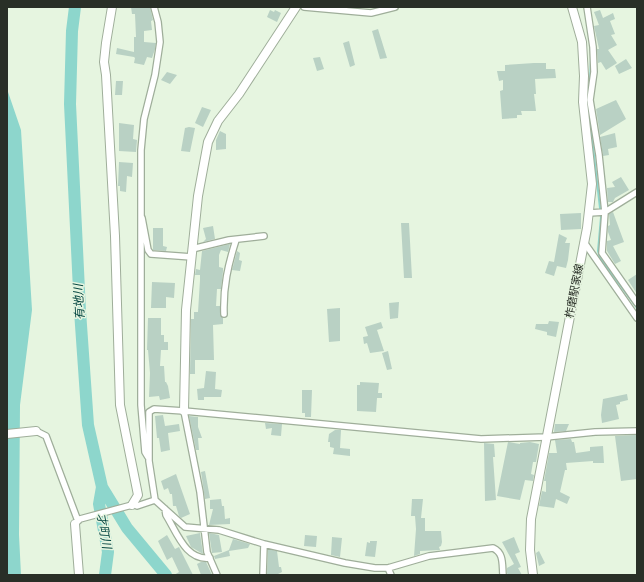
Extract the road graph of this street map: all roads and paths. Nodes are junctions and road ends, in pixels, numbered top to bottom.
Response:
1 (112, 7) edge
2 (154, 7) edge
3 (296, 7) edge
4 (304, 7) edge
5 (395, 7) edge
6 (572, 7) edge
7 (588, 7) edge
8 (637, 192) edge
9 (605, 212) junction
10 (592, 214) junction
11 (140, 216) junction
12 (264, 236) dead end
13 (236, 240) junction
14 (584, 242) junction
15 (192, 253) junction
16 (637, 303) edge
17 (224, 314) dead end
18 (637, 318) edge
19 (184, 411) junction
20 (36, 431) joint
21 (637, 431) edge
22 (7, 434) edge
23 (546, 437) junction
24 (149, 461) junction
25 (155, 500) junction
26 (133, 505) junction
27 (165, 509) junction
28 (78, 521) junction
29 (205, 529) junction
30 (264, 544) junction
31 (210, 558) junction
32 (388, 568) junction
33 (78, 575) edge
34 (217, 575) edge
35 (263, 575) edge
36 (391, 575) edge
37 (503, 575) edge
38 (533, 575) edge

1 - 26 street
2 - 11 street
3 - 15 street
4 - 5 street
6 - 10 street, 柞磨駅家線
7 - 9 street
8 - 9 street
9 - 10 street
9 - 16 street
10 - 14 street, 柞磨駅家線
11 - 15 street
11 - 24 street
12 - 13 street
13 - 15 street
13 - 17 street
14 - 18 street
14 - 23 street, 柞磨駅家線
15 - 19 street
19 - 23 street
19 - 24 street
19 - 29 street
20 - 22 street
20 - 28 street
21 - 23 street
23 - 38 street, 柞磨駅家線
24 - 25 street
25 - 26 street
25 - 27 street
26 - 28 street
27 - 29 street
27 - 31 street
28 - 33 street
29 - 30 street
29 - 31 street
30 - 32 street
30 - 35 street
31 - 34 street
32 - 36 street
32 - 37 street

